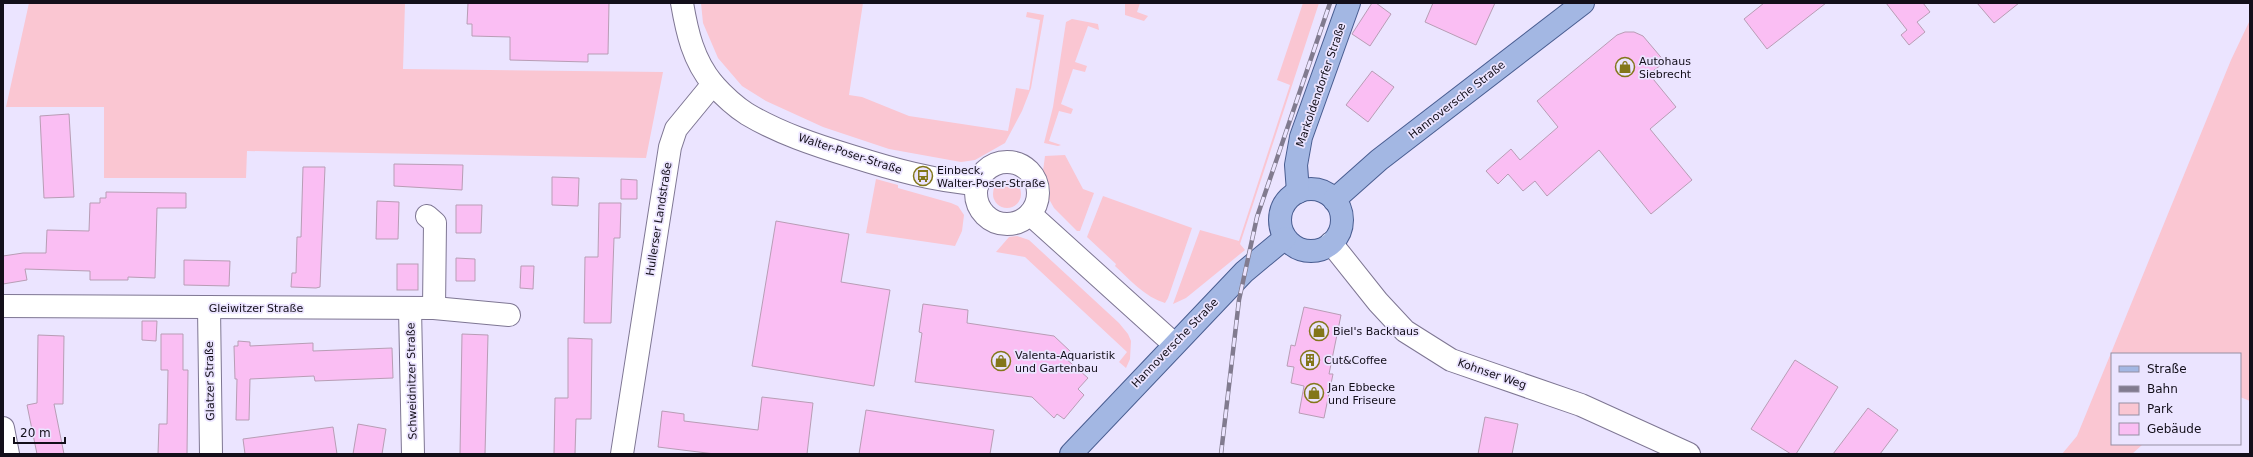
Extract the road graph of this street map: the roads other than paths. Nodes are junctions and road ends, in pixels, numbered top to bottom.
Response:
1 (682, 3) edge
2 (1349, 3) edge
3 (1583, 3) edge
4 (713, 84) junction
5 (978, 184) junction
6 (1298, 192) junction
7 (1334, 200) junction
8 (1030, 214) junction
9 (427, 216) dead end
10 (1285, 238) junction
11 (1331, 243) junction
12 (3, 306) edge
13 (209, 308) junction
14 (410, 308) junction
15 (434, 308) junction
16 (509, 315) dead end
17 (1174, 344) junction
18 (3, 428) edge
19 (8, 454) edge
20 (211, 454) edge
21 (413, 454) edge
22 (622, 454) edge
23 (1071, 454) edge
24 (1689, 454) edge

1 - 4 street
2 - 6 main road, Markoldendorfer Straße
3 - 7 main road, Hannoversche Straße
4 - 5 street, Walter-Poser-Straße
4 - 22 street, Hullerser Landstraße
5 - 8 street
5 - 8 street
6 - 7 main road
6 - 10 main road
7 - 11 main road
8 - 17 street
9 - 15 street
10 - 11 main road
10 - 17 main road, Hannoversche Straße
11 - 24 street, Kohnser Weg
12 - 13 street, Gleiwitzer Straße
13 - 14 street, Gleiwitzer Straße
13 - 20 street, Glatzer Straße
14 - 15 street, Gleiwitzer Straße
14 - 21 street, Schweidnitzer Straße
15 - 16 street, Gleiwitzer Straße
17 - 23 main road, Hannoversche Straße
18 - 19 street

